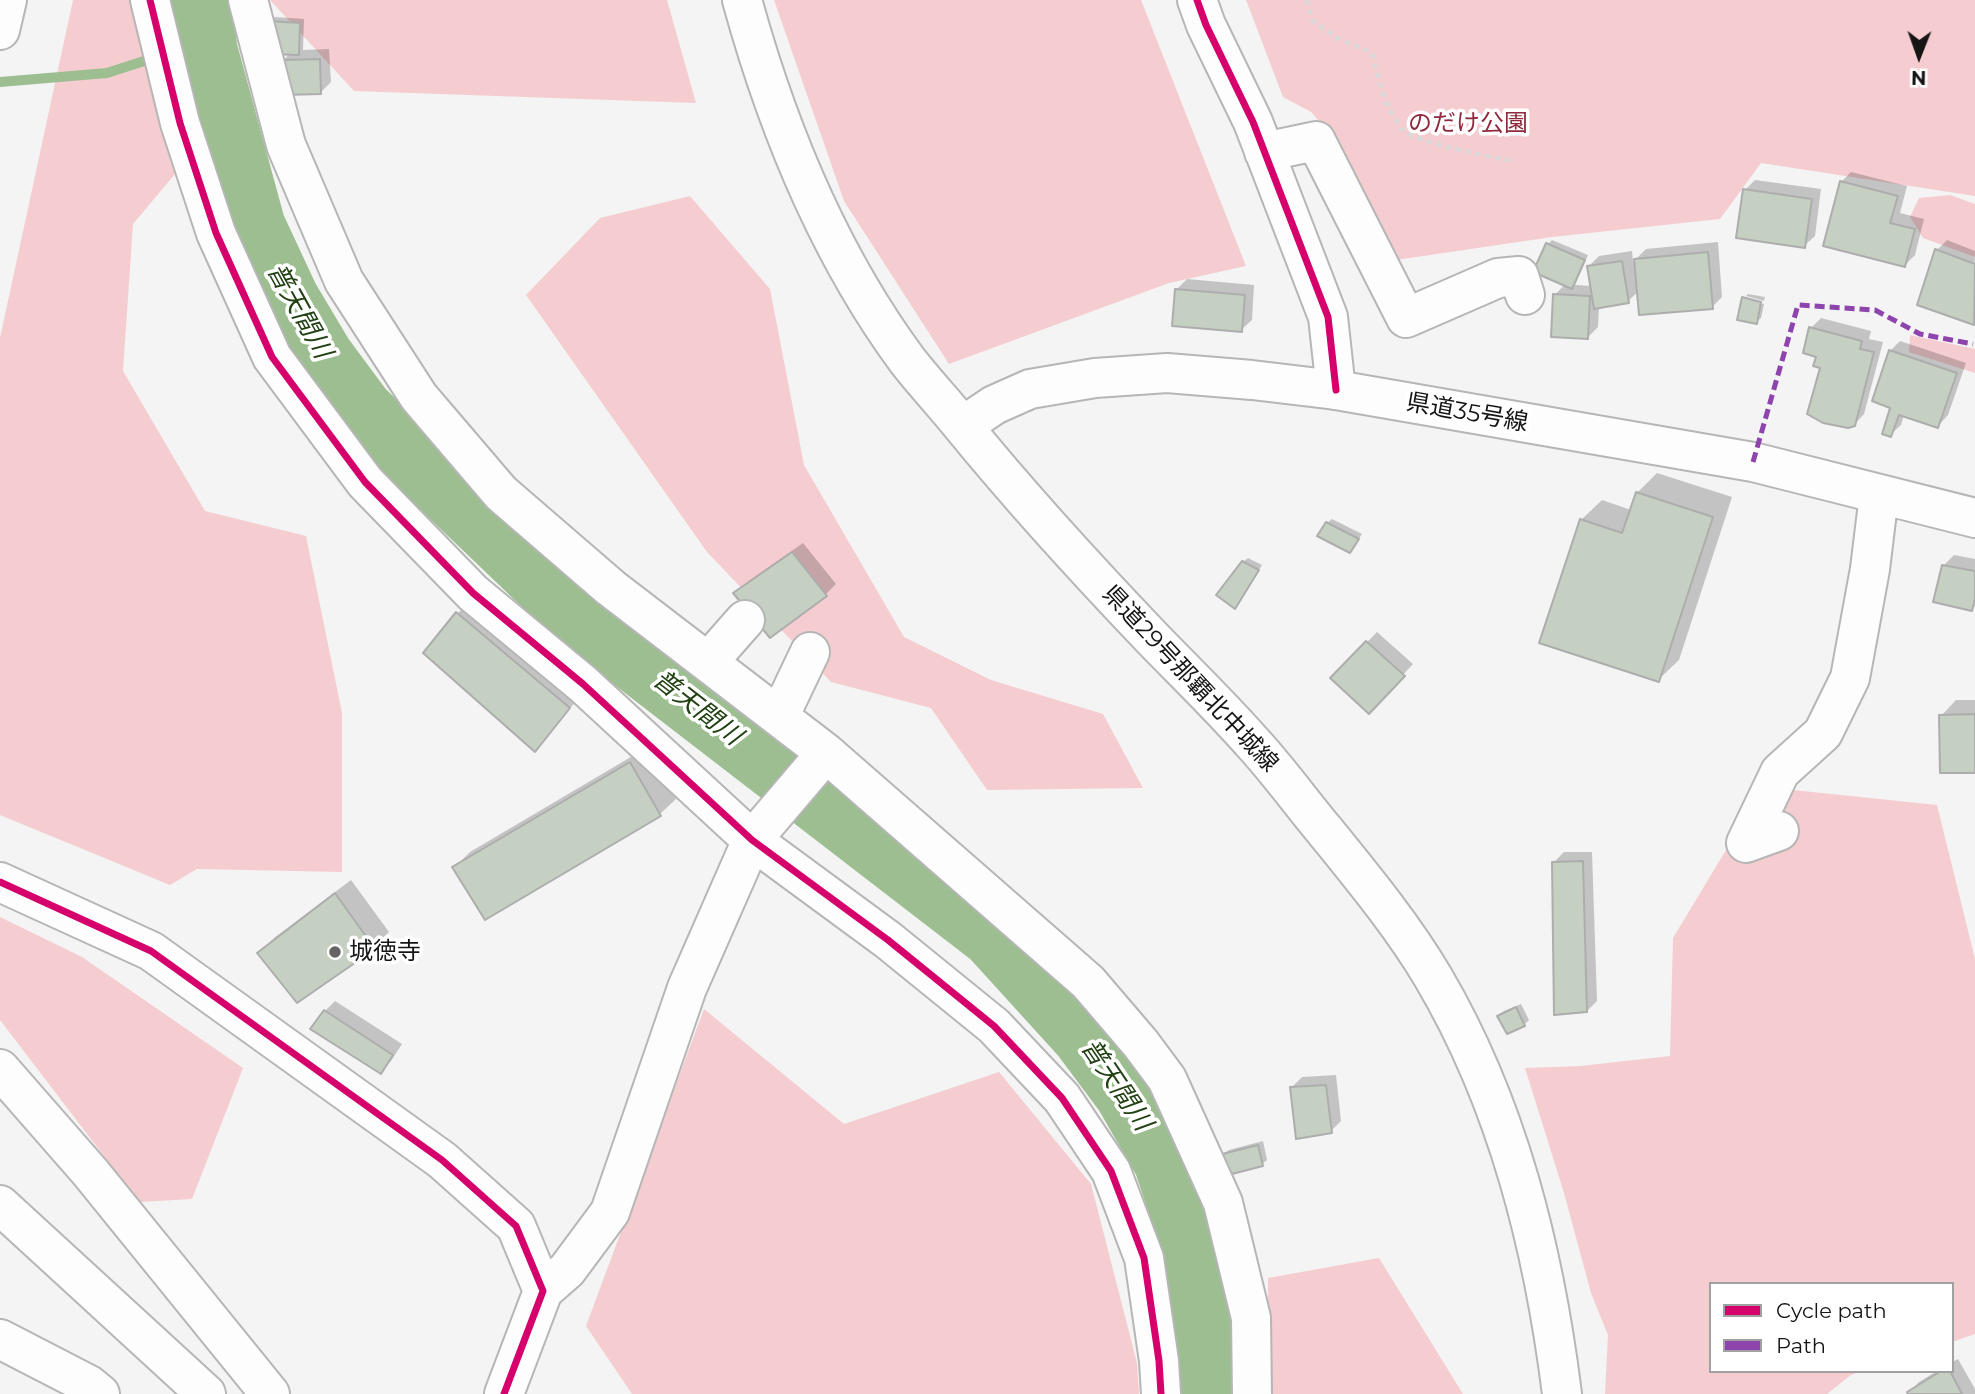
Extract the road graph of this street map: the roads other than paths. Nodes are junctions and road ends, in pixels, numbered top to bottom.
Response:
1 (7, 0) edge
2 (248, 0) edge
3 (743, 0) edge
4 (1197, 0) edge
5 (153, 18) edge
6 (0, 30) edge
7 (1264, 152) junction
8 (1525, 295) dead end
9 (1336, 390) junction
10 (963, 426) junction
11 (1879, 495) junction
12 (1975, 518) edge
13 (745, 620) dead end
14 (810, 652) dead end
15 (708, 662) junction
16 (779, 717) junction
17 (824, 754) junction
18 (1779, 831) dead end
19 (752, 839) junction
20 (0, 881) edge
21 (0, 1069) edge
22 (0, 1205) edge
23 (543, 1291) junction
24 (0, 1339) edge
25 (100, 1394) edge
26 (206, 1394) edge
27 (270, 1394) edge
28 (504, 1394) edge
29 (1161, 1394) edge
30 (1252, 1394) edge
31 (1562, 1394) edge

1 - 6 main road
2 - 15 main road
3 - 10 main road, 県道29号那覇北中城線
4 - 7 main road
5 - 19 main road
7 - 8 main road
7 - 9 main road
9 - 10 main road, 県道35号線
9 - 11 main road, 県道35号線
10 - 31 main road, 県道29号那覇北中城線
11 - 12 main road, 県道35号線
11 - 18 main road
13 - 15 main road
14 - 16 main road
15 - 16 main road
16 - 17 main road
17 - 19 main road
17 - 30 main road
19 - 23 main road
19 - 29 main road
20 - 23 main road
21 - 27 main road
22 - 26 main road
23 - 28 main road
24 - 25 main road

